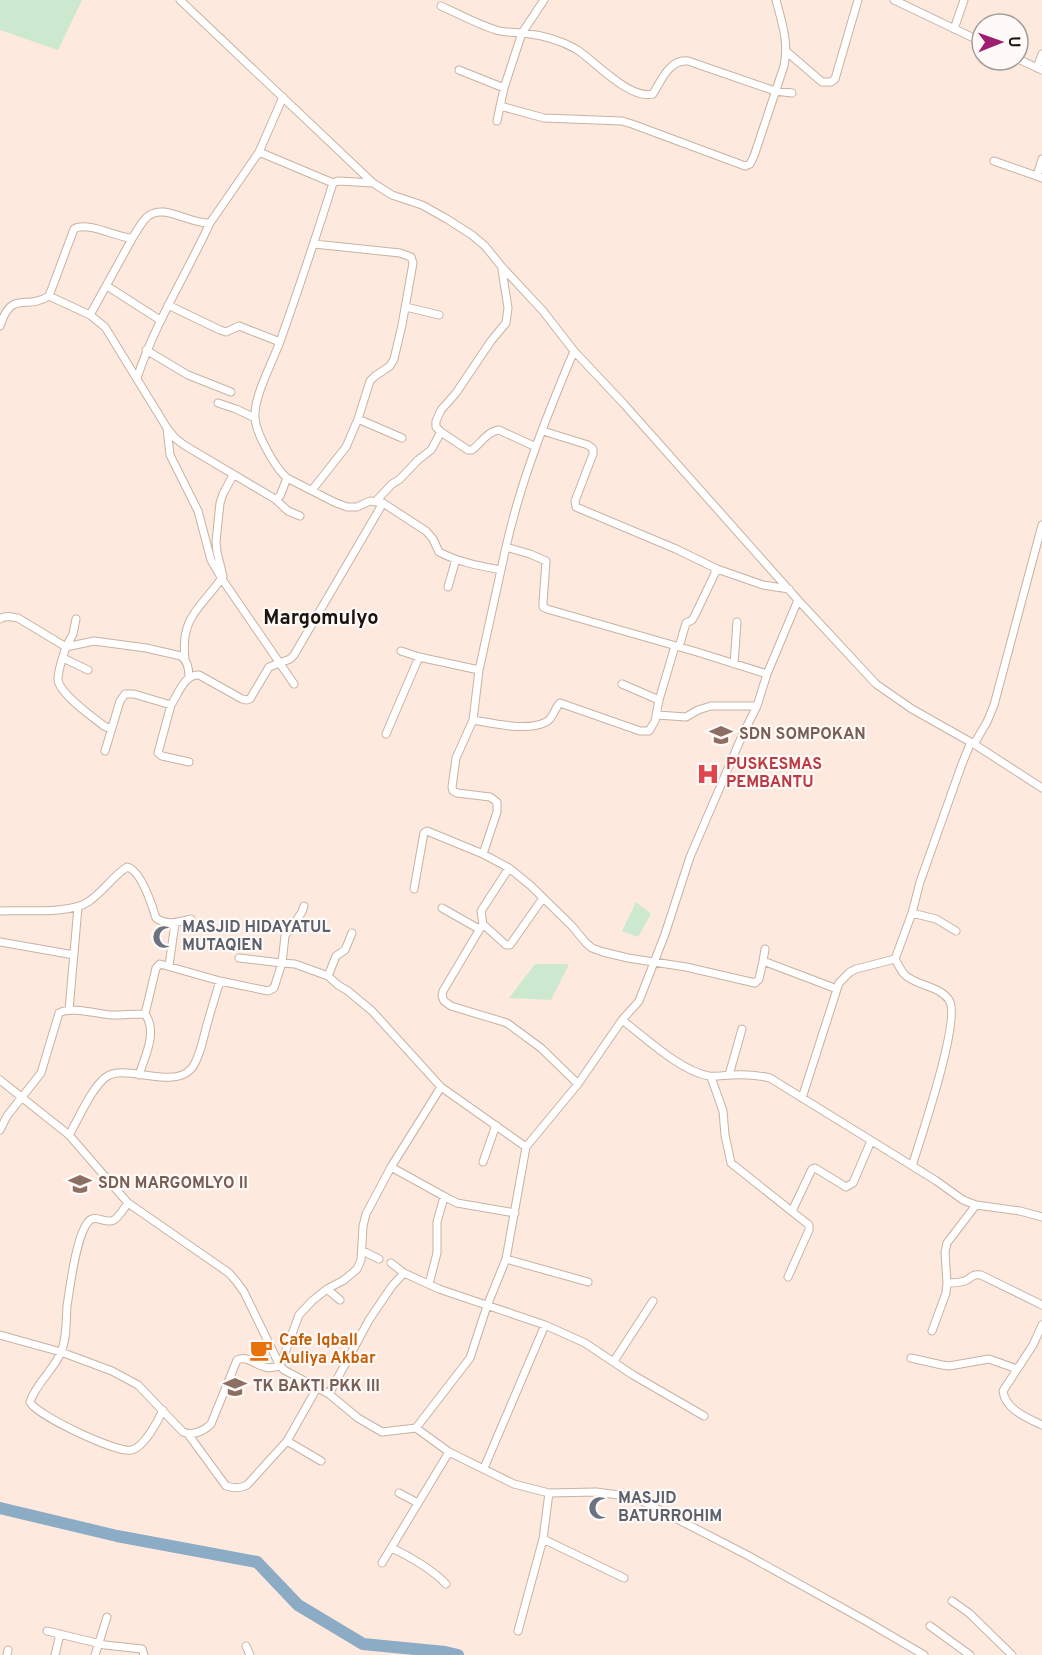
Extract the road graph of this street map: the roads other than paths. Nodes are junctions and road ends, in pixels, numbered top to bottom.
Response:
1 (180, 0) edge
2 (544, 0) edge
3 (776, 0) edge
4 (858, 0) edge
5 (894, 0) edge
6 (964, 0) edge
7 (441, 6) dead end
8 (954, 28) junction
9 (522, 33) junction
10 (970, 36) edge
11 (787, 52) junction
12 (1042, 54) edge
13 (1040, 69) edge
14 (459, 70) dead end
15 (504, 88) junction
16 (775, 91) junction
17 (792, 93) dead end
18 (283, 97) junction
19 (500, 106) junction
20 (497, 121) dead end
21 (259, 152) junction
22 (1042, 159) edge
23 (994, 161) dead end
24 (1039, 177) edge
25 (333, 183) junction
26 (374, 183) junction
27 (210, 223) junction
28 (133, 237) junction
29 (314, 244) junction
30 (502, 267) junction
31 (107, 286) junction
32 (49, 296) junction
33 (168, 306) junction
34 (406, 307) junction
35 (90, 315) junction
36 (439, 315) dead end
37 (160, 320) junction
38 (0, 326) edge
39 (280, 342) junction
40 (146, 350) junction
41 (574, 351) junction
42 (137, 378) junction
43 (231, 392) dead end
44 (218, 403) dead end
45 (255, 418) junction
46 (358, 419) junction
47 (167, 428) junction
48 (543, 431) junction
49 (441, 432) junction
50 (402, 438) dead end
51 (536, 447) junction
52 (233, 475) junction
53 (288, 478) junction
54 (312, 490) junction
55 (275, 499) junction
56 (379, 502) junction
57 (300, 516) dead end
58 (1042, 525) edge
59 (506, 547) junction
60 (456, 559) junction
61 (717, 569) junction
62 (501, 570) junction
63 (222, 579) junction
64 (448, 587) dead end
65 (789, 589) junction
66 (798, 600) junction
67 (0, 619) edge
68 (76, 619) dead end
69 (737, 622) dead end
70 (66, 647) junction
71 (677, 647) junction
72 (401, 651) dead end
73 (419, 657) junction
74 (63, 658) junction
75 (185, 658) junction
76 (280, 662) junction
77 (734, 664) junction
78 (88, 670) dead end
79 (479, 670) junction
80 (767, 675) junction
81 (189, 677) junction
82 (294, 684) dead end
83 (622, 684) dead end
84 (659, 700) junction
85 (171, 705) junction
86 (757, 706) junction
87 (657, 715) junction
88 (473, 720) junction
89 (111, 729) junction
90 (386, 734) dead end
91 (973, 743) junction
92 (105, 751) dead end
93 (189, 762) dead end
94 (1042, 788) edge
95 (483, 854) junction
96 (509, 868) junction
97 (414, 889) dead end
98 (543, 898) junction
99 (304, 906) dead end
100 (78, 907) junction
101 (442, 908) dead end
102 (0, 911) edge
103 (912, 913) junction
104 (191, 919) dead end
105 (175, 923) junction
106 (481, 927) junction
107 (956, 931) dead end
108 (352, 933) dead end
109 (0, 942) edge
110 (765, 949) dead end
111 (74, 955) junction
112 (239, 958) dead end
113 (895, 959) junction
114 (763, 961) junction
115 (282, 963) junction
116 (653, 963) junction
117 (169, 966) junction
118 (328, 976) junction
119 (220, 981) junction
120 (837, 989) junction
121 (69, 1010) junction
122 (145, 1014) junction
123 (622, 1020) junction
124 (742, 1029) dead end
125 (139, 1075) junction
126 (729, 1075) junction
127 (711, 1077) junction
128 (0, 1080) edge
129 (578, 1084) junction
130 (441, 1087) junction
131 (21, 1097) junction
132 (802, 1098) junction
133 (4, 1114) edge
134 (496, 1125) junction
135 (0, 1130) edge
136 (69, 1136) junction
137 (872, 1141) junction
138 (526, 1147) junction
139 (483, 1162) dead end
140 (912, 1166) junction
141 (391, 1167) junction
142 (444, 1197) junction
143 (128, 1203) junction
144 (976, 1205) junction
145 (792, 1211) junction
146 (515, 1213) junction
147 (1042, 1217) edge
148 (363, 1251) junction
149 (379, 1259) dead end
150 (506, 1259) junction
151 (390, 1263) dead end
152 (404, 1273) junction
153 (788, 1277) dead end
154 (588, 1282) dead end
155 (947, 1283) junction
156 (429, 1284) junction
157 (327, 1289) junction
158 (340, 1300) dead end
159 (653, 1301) dead end
160 (1042, 1305) edge
161 (487, 1306) junction
162 (545, 1325) junction
163 (1042, 1325) edge
164 (932, 1331) dead end
165 (0, 1335) edge
166 (61, 1352) junction
167 (911, 1358) dead end
168 (614, 1361) junction
169 (280, 1366) junction
170 (1017, 1369) junction
171 (317, 1388) junction
172 (329, 1394) junction
173 (163, 1410) junction
174 (704, 1416) dead end
175 (1042, 1425) edge
176 (416, 1428) junction
177 (188, 1434) junction
178 (288, 1440) junction
179 (448, 1452) junction
180 (321, 1461) dead end
181 (484, 1468) junction
182 (399, 1493) dead end
183 (549, 1493) junction
184 (418, 1503) junction
185 (543, 1539) junction
186 (392, 1548) junction
187 (382, 1563) dead end
188 (624, 1578) dead end
189 (446, 1584) dead end
190 (952, 1601) dead end
191 (107, 1617) dead end
192 (930, 1626) dead end
193 (47, 1631) dead end
194 (518, 1631) dead end
195 (60, 1634) junction
196 (99, 1644) junction
197 (246, 1646) dead end
198 (56, 1655) edge
199 (95, 1655) edge
200 (144, 1655) edge
201 (250, 1655) edge
202 (924, 1655) edge
203 (970, 1655) edge
204 (1012, 1655) edge

1 - 18 street
2 - 9 street
3 - 11 street
4 - 11 street
5 - 8 street
6 - 8 street
7 - 9 street
8 - 10 street
9 - 15 street
9 - 16 street
11 - 16 street
12 - 13 street
14 - 15 street
15 - 19 street
16 - 17 street
16 - 19 street
18 - 21 street
18 - 26 street
19 - 20 street
21 - 25 street
21 - 27 street
22 - 24 street
23 - 24 street
25 - 26 street
25 - 29 street
26 - 30 street
27 - 28 street
27 - 33 street
28 - 31 street
28 - 32 street
29 - 34 street
29 - 39 street
30 - 41 street
30 - 49 street
31 - 35 street
31 - 37 street
32 - 35 street
32 - 38 street
33 - 37 street
33 - 39 street
34 - 36 street
34 - 46 street
35 - 42 street
37 - 40 street
39 - 45 street
40 - 42 street
40 - 43 street
41 - 48 street
41 - 65 street
42 - 47 street
44 - 45 street
45 - 53 street
46 - 50 street
46 - 54 street
47 - 52 street
47 - 63 street
48 - 51 street
48 - 61 street
49 - 51 street
49 - 56 street
51 - 59 street
52 - 55 street
52 - 63 street
53 - 54 street
53 - 55 street
54 - 56 street
55 - 57 street
56 - 60 street
56 - 76 street
58 - 91 street
59 - 62 street
59 - 71 street
60 - 62 street
60 - 64 street
61 - 65 street
61 - 71 street
62 - 79 street
63 - 75 street
63 - 76 street
65 - 66 street
66 - 80 street
66 - 91 street
67 - 70 street
68 - 70 street
69 - 77 street
70 - 74 street
70 - 75 street
71 - 77 street
71 - 84 street
72 - 73 street
73 - 79 street
73 - 90 street
74 - 78 street
74 - 89 street
75 - 81 street
76 - 81 street
76 - 82 street
77 - 80 street
79 - 88 street
80 - 86 street
81 - 85 street
83 - 84 street
84 - 87 street
85 - 89 street
85 - 93 street
86 - 87 street
86 - 116 street
87 - 88 street
88 - 95 street
89 - 92 street
91 - 94 street
91 - 103 street
95 - 96 street
95 - 97 street
96 - 98 street
96 - 106 street
98 - 106 street
98 - 116 street
99 - 115 street
100 - 102 street
100 - 105 street
100 - 111 street
101 - 106 street
103 - 107 street
103 - 113 street
104 - 105 street
105 - 117 street
106 - 129 street
108 - 118 street
109 - 111 street
110 - 114 street
111 - 121 street
112 - 115 street
113 - 120 street
113 - 140 street
114 - 116 street
114 - 120 street
115 - 118 street
115 - 119 street
116 - 123 street
117 - 119 street
117 - 122 street
118 - 130 street
119 - 125 street
120 - 132 street
121 - 122 street
121 - 131 street
122 - 125 street
123 - 127 street
123 - 129 street
124 - 126 street
125 - 136 street
126 - 127 street
126 - 132 street
127 - 145 street
128 - 131 street
129 - 138 street
130 - 134 street
130 - 141 street
131 - 133 street
131 - 136 street
132 - 137 street
133 - 135 street
134 - 138 street
134 - 139 street
136 - 143 street
137 - 140 street
137 - 145 street
138 - 146 street
140 - 144 street
141 - 142 street
141 - 148 street
142 - 146 street
142 - 156 street
143 - 166 street
143 - 169 street
144 - 147 street
144 - 155 street
145 - 153 street
146 - 150 street
148 - 149 street
148 - 157 street
150 - 154 street
150 - 161 street
151 - 152 street
152 - 156 street
152 - 172 street
155 - 160 street
155 - 164 street
156 - 161 street
157 - 158 street
157 - 169 street
159 - 168 street
161 - 162 street
161 - 176 street
162 - 168 street
162 - 181 street
163 - 170 street
165 - 166 street
166 - 173 street
166 - 173 street
167 - 170 street
168 - 174 street
169 - 171 street
169 - 177 street
170 - 175 street
171 - 172 street
171 - 178 street
172 - 176 street
173 - 177 street
176 - 179 street
177 - 178 street
178 - 180 street
179 - 181 street
179 - 184 street
181 - 183 street
182 - 184 street
183 - 185 street
183 - 202 street
184 - 186 street
185 - 188 street
185 - 194 street
186 - 187 street
186 - 189 street
190 - 204 street
191 - 196 street
192 - 203 street
193 - 195 street
195 - 196 street
195 - 198 street
196 - 199 street
196 - 200 street
197 - 201 street

